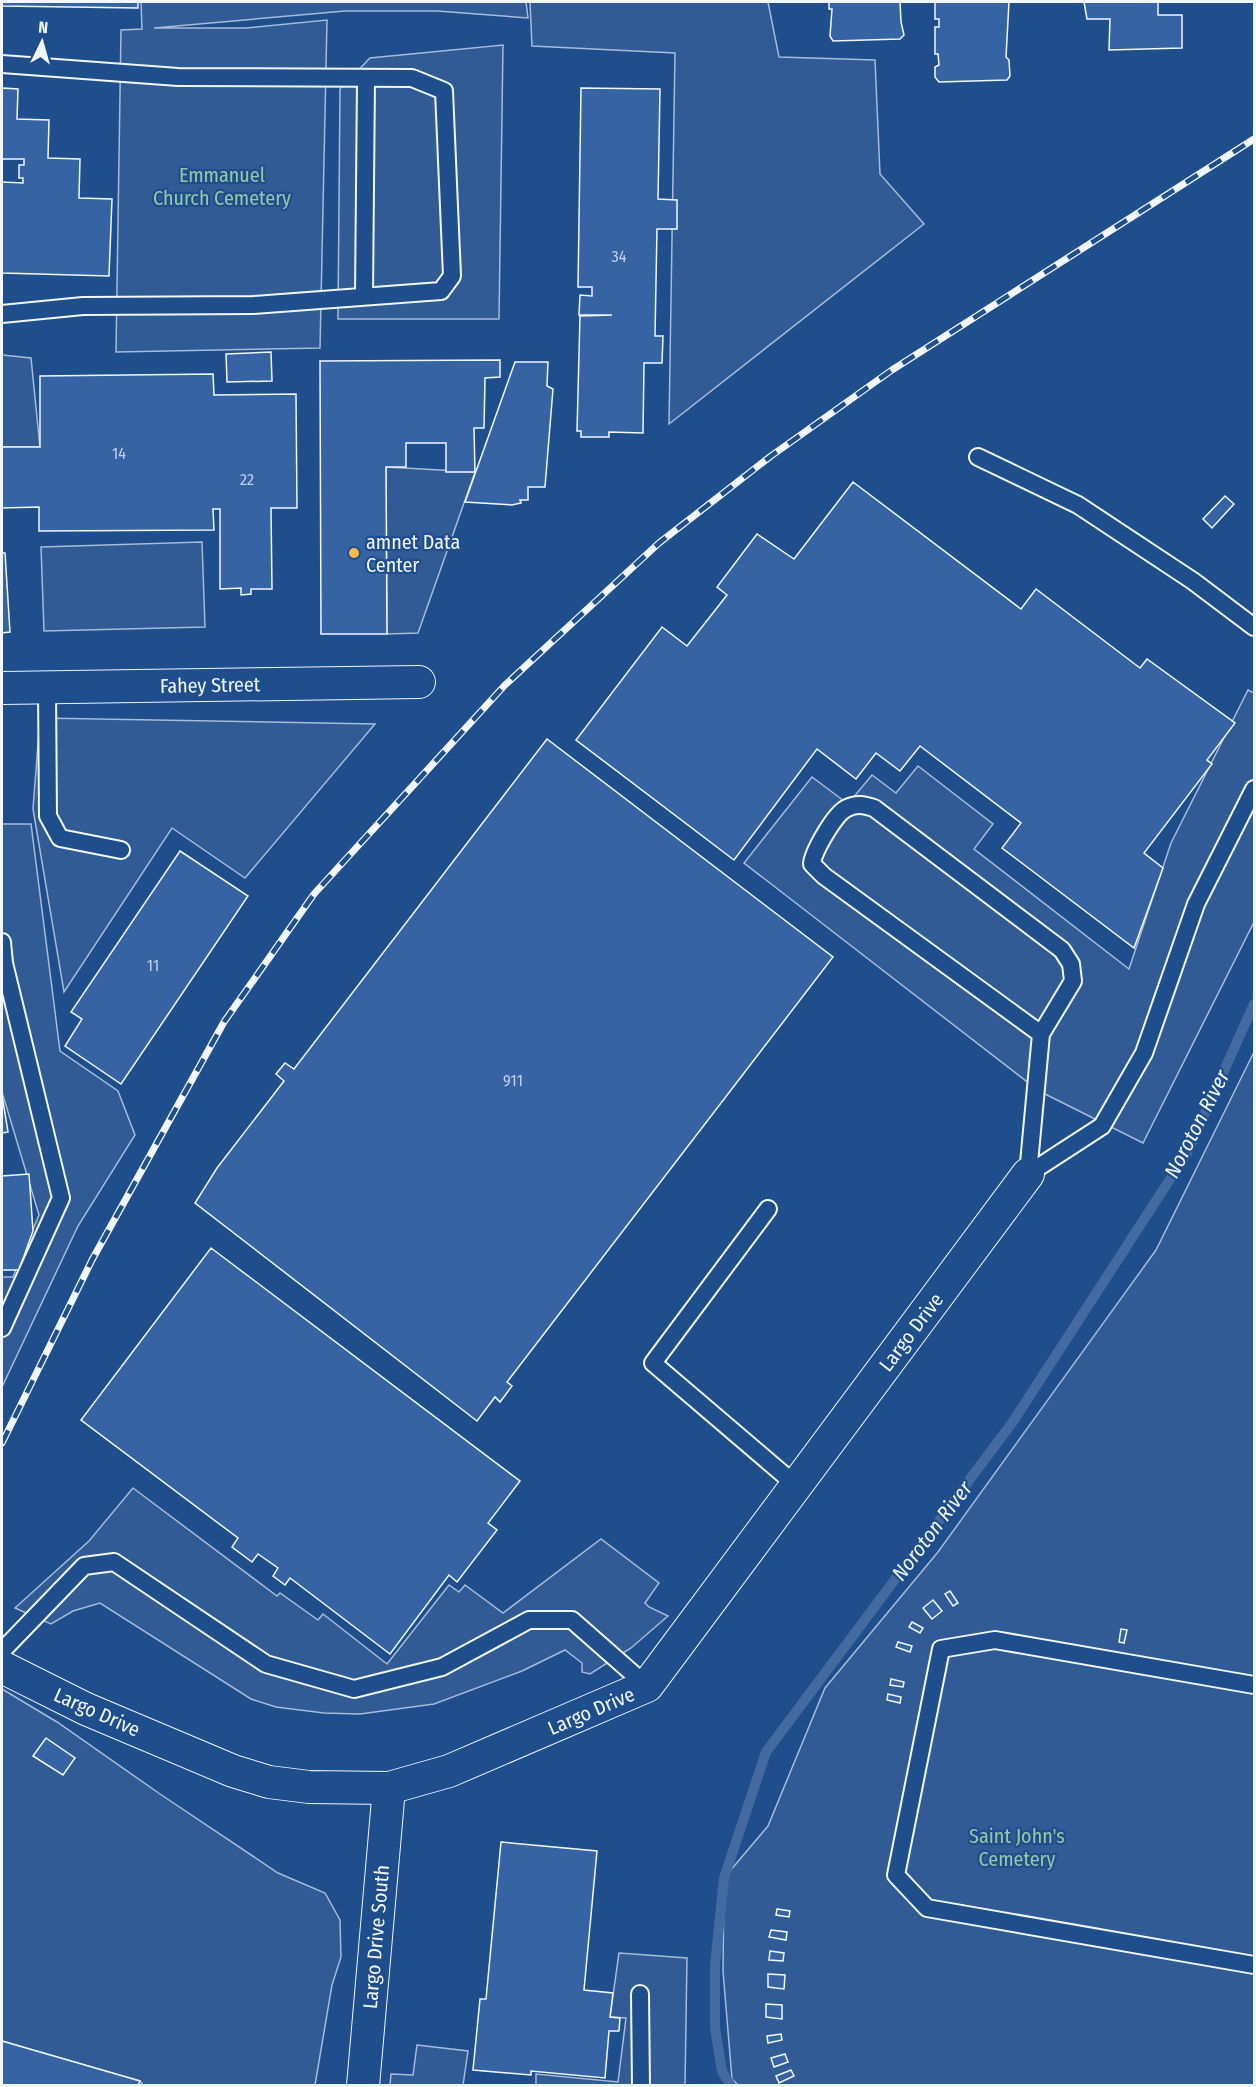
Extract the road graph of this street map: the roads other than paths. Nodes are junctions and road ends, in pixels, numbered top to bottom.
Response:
1 (2, 64) edge
2 (366, 78) junction
3 (364, 296) junction
4 (2, 314) edge
5 (978, 457) dead end
6 (1254, 627) edge
7 (419, 682) dead end
8 (2, 688) edge
9 (47, 688) junction
10 (1254, 789) edge
11 (121, 850) dead end
12 (2, 942) edge
13 (3, 964) edge
14 (1041, 1034) junction
15 (1028, 1174) junction
16 (768, 1209) dead end
17 (2, 1328) edge
18 (797, 1486) junction
19 (2, 1651) edge
20 (2, 1667) edge
21 (1254, 1685) edge
22 (647, 1686) junction
23 (389, 1788) junction
24 (1254, 1965) edge
25 (640, 1994) dead end
26 (363, 2085) edge
27 (641, 2085) edge

1 - 2 lane
2 - 3 lane
2 - 3 lane
3 - 4 lane
5 - 6 lane
7 - 9 street, Fahey Street
8 - 9 street, Fahey Street
9 - 11 lane
10 - 15 lane
12 - 13 lane
13 - 17 lane
14 - 14 lane
14 - 15 lane
15 - 18 street, Largo Drive
16 - 18 lane
18 - 22 street, Largo Drive
19 - 22 lane
20 - 23 street, Largo Drive
21 - 24 lane
22 - 23 street, Largo Drive
23 - 26 street, Largo Drive South
25 - 27 lane

